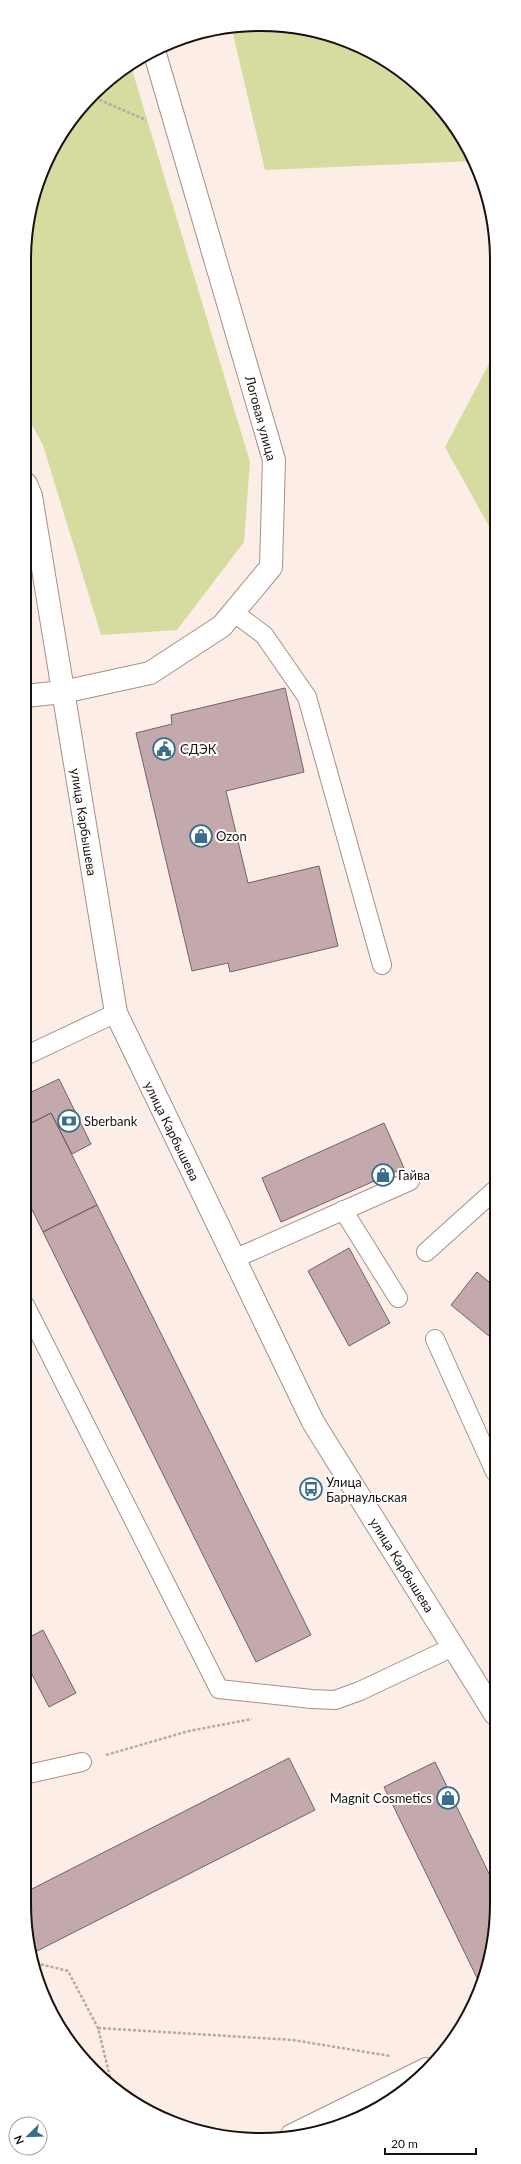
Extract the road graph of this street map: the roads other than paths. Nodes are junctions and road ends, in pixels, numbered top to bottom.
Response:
1 (156, 57) edge
2 (31, 496) edge
3 (233, 612) junction
4 (62, 692) junction
5 (31, 695) edge
6 (382, 965) dead end
7 (116, 1014) junction
8 (31, 1053) edge
9 (410, 1181) dead end
10 (490, 1194) edge
11 (343, 1210) junction
12 (426, 1252) dead end
13 (234, 1258) junction
14 (398, 1298) dead end
15 (31, 1317) edge
16 (435, 1339) dead end
17 (490, 1461) edge
18 (453, 1647) junction
19 (490, 1706) edge
20 (82, 1762) road end
21 (31, 1773) edge
22 (419, 2069) edge
23 (298, 2130) edge

1 - 3 street, Логовая улица
2 - 4 street, улица Карбышева
3 - 4 street, Логовая улица
3 - 6 lane
4 - 5 street, Логовая улица
4 - 7 street, улица Карбышева
7 - 8 lane
7 - 13 street, улица Карбышева
9 - 11 lane
10 - 12 lane
11 - 13 lane
11 - 14 lane
13 - 18 street, улица Карбышева
15 - 18 lane
16 - 17 lane
18 - 19 street, улица Карбышева
20 - 21 lane
22 - 23 lane

